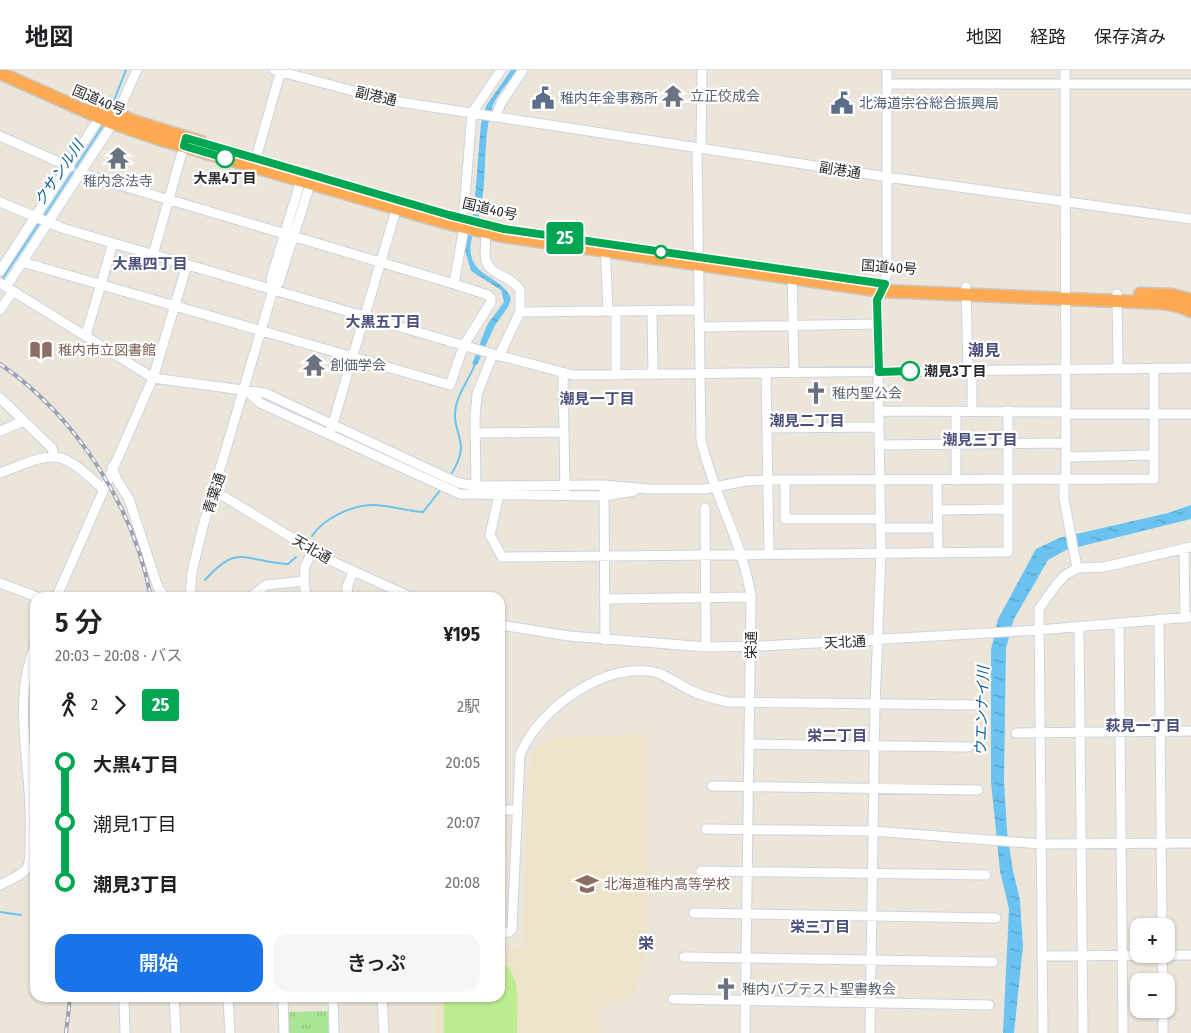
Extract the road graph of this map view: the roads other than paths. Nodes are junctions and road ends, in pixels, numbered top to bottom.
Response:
1 (12, 70) edge
2 (137, 70) edge
3 (501, 70) edge
4 (523, 70) edge
5 (702, 70) edge
6 (887, 70) edge
7 (1066, 70) edge
8 (278, 71) edge
9 (0, 73) edge
10 (887, 84) junction
11 (1065, 84) junction
12 (1191, 84) edge
13 (485, 115) junction
14 (109, 116) junction
15 (0, 136) edge
16 (185, 142) junction
17 (699, 149) junction
18 (256, 158) junction
19 (70, 167) junction
20 (79, 172) junction
21 (887, 177) junction
22 (307, 178) junction
23 (169, 199) junction
24 (0, 202) edge
25 (1065, 202) junction
26 (398, 204) junction
27 (1191, 219) edge
28 (42, 220) junction
29 (471, 225) junction
30 (289, 234) junction
31 (113, 243) junction
32 (605, 248) junction
33 (153, 255) junction
34 (698, 261) junction
35 (22, 262) junction
36 (382, 262) junction
37 (187, 265) junction
38 (0, 271) edge
39 (792, 275) junction
40 (454, 284) junction
41 (101, 285) junction
42 (6, 287) edge
43 (884, 287) junction
44 (273, 290) junction
45 (966, 291) junction
46 (1065, 296) junction
47 (1117, 298) junction
48 (1191, 300) edge
49 (174, 306) junction
50 (0, 310) edge
51 (698, 310) junction
52 (612, 311) junction
53 (652, 311) junction
54 (1191, 311) edge
55 (520, 312) junction
56 (366, 317) junction
57 (878, 324) junction
58 (793, 325) junction
59 (699, 327) junction
60 (261, 331) junction
61 (86, 335) junction
62 (467, 346) junction
63 (494, 354) junction
64 (353, 358) junction
65 (1118, 368) junction
66 (1154, 368) junction
67 (1191, 368) edge
68 (1066, 369) junction
69 (970, 370) junction
70 (794, 372) junction
71 (879, 372) junction
72 (699, 373) junction
73 (766, 373) junction
74 (564, 374) junction
75 (616, 374) junction
76 (653, 374) junction
77 (153, 378) junction
78 (244, 389) junction
79 (0, 398) edge
80 (879, 411) junction
81 (956, 411) junction
82 (972, 411) junction
83 (1008, 411) junction
84 (1067, 413) junction
85 (1154, 414) junction
86 (1191, 414) edge
87 (24, 421) junction
88 (332, 426) junction
89 (879, 427) junction
90 (766, 428) junction
91 (0, 431) edge
92 (564, 432) junction
93 (475, 433) junction
94 (329, 435) junction
95 (1066, 443) junction
96 (1009, 444) junction
97 (880, 445) junction
98 (956, 445) junction
99 (1154, 455) junction
100 (54, 456) junction
101 (1066, 457) junction
102 (112, 467) junction
103 (0, 473) edge
104 (1065, 479) junction
105 (439, 480) junction
106 (768, 480) junction
107 (785, 480) junction
108 (880, 480) junction
109 (937, 480) junction
110 (956, 480) junction
111 (1008, 480) junction
112 (565, 485) junction
113 (604, 485) junction
114 (476, 486) junction
115 (714, 488) junction
116 (103, 489) junction
117 (649, 489) junction
118 (500, 490) junction
119 (215, 491) junction
120 (565, 496) junction
121 (604, 496) junction
122 (704, 508) dead end
123 (937, 510) junction
124 (1008, 510) junction
125 (880, 518) junction
126 (880, 528) junction
127 (938, 528) junction
128 (1188, 548) edge
129 (312, 551) junction
130 (938, 552) junction
131 (881, 553) junction
132 (769, 554) junction
133 (605, 555) junction
134 (705, 555) junction
135 (741, 555) junction
136 (1077, 564) junction
137 (353, 572) junction
138 (304, 581) junction
139 (0, 583) edge
140 (59, 592) edge
141 (161, 592) edge
142 (190, 592) edge
143 (258, 592) edge
144 (305, 592) edge
145 (347, 592) edge
146 (391, 592) edge
147 (30, 594) edge
148 (751, 597) junction
149 (706, 598) junction
150 (604, 599) junction
151 (1188, 617) edge
152 (1159, 619) junction
153 (1119, 623) junction
154 (505, 625) edge
155 (1079, 628) junction
156 (1039, 630) junction
157 (605, 640) junction
158 (878, 640) junction
159 (706, 647) junction
160 (751, 647) junction
161 (30, 660) edge
162 (750, 702) junction
163 (875, 704) junction
164 (974, 705) dead end
165 (1160, 731) junction
166 (1191, 731) edge
167 (1016, 732) dead end
168 (1040, 732) junction
169 (1080, 732) junction
170 (1120, 732) junction
171 (750, 744) junction
172 (875, 746) junction
173 (968, 747) dead end
174 (712, 786) dead end
175 (749, 787) junction
176 (874, 788) junction
177 (978, 790) dead end
178 (30, 796) edge
179 (505, 810) edge
180 (516, 810) junction
181 (30, 825) edge
182 (706, 829) dead end
183 (748, 829) junction
184 (873, 831) junction
185 (1121, 843) junction
186 (1161, 843) junction
187 (1191, 843) edge
188 (1041, 844) junction
189 (1081, 844) junction
190 (701, 871) dead end
191 (748, 871) junction
192 (872, 873) junction
193 (986, 875) dead end
194 (0, 885) edge
195 (694, 913) dead end
196 (747, 913) junction
197 (872, 916) junction
198 (996, 918) dead end
199 (1162, 918) edge
200 (505, 932) edge
201 (1175, 954) edge
202 (1191, 955) edge
203 (1042, 956) junction
204 (1082, 956) junction
205 (1122, 956) junction
206 (1130, 956) edge
207 (684, 957) dead end
208 (746, 958) junction
209 (871, 960) junction
210 (993, 962) dead end
211 (673, 999) dead end
212 (746, 1001) junction
213 (124, 1002) edge
214 (174, 1002) edge
215 (228, 1002) edge
216 (283, 1002) edge
217 (333, 1002) edge
218 (382, 1002) edge
219 (870, 1003) junction
220 (989, 1005) dead end
221 (1163, 1018) edge
222 (125, 1033) edge
223 (176, 1033) edge
224 (230, 1033) edge
225 (284, 1033) edge
226 (334, 1033) edge
227 (384, 1033) edge
228 (745, 1033) edge
229 (870, 1033) edge
230 (1043, 1033) edge
231 (1083, 1033) edge
232 (1123, 1033) edge
233 (1163, 1033) edge

1 - 14 highway, 国道40号
2 - 14 street
3 - 13 street
4 - 13 street
5 - 17 street, 栄通
6 - 10 street
7 - 11 street
8 - 13 street, 副港通
8 - 18 street
9 - 14 highway, 国道40号
10 - 11 street
10 - 21 street
11 - 12 street
11 - 25 street
13 - 17 street, 副港通
13 - 29 street
14 - 16 highway, 国道40号
14 - 19 street
14 - 20 street
15 - 19 street
16 - 18 highway, 国道40号
16 - 22 highway, 国道40号
16 - 23 street
17 - 21 street, 副港通
17 - 34 street, 栄通
18 - 22 highway, 国道40号
19 - 28 street
20 - 23 street
20 - 28 street
21 - 25 street, 副港通
21 - 43 street
22 - 26 highway, 国道40号
22 - 30 street, 青葉通
23 - 30 street
23 - 33 street
24 - 28 street
25 - 27 street, 副港通
25 - 46 street
26 - 29 highway, 国道40号
26 - 36 street
28 - 31 street
28 - 35 street
28 - 38 street
29 - 32 highway, 国道40号
29 - 40 street
29 - 55 street
30 - 36 street
30 - 44 street, 青葉通
31 - 33 street
31 - 41 street
32 - 34 highway, 国道40号
32 - 52 street
33 - 37 street
34 - 39 highway, 国道40号
34 - 51 street, 栄通
35 - 41 street
35 - 42 street
36 - 40 street
36 - 56 street
37 - 44 street
37 - 49 street
39 - 43 highway, 国道40号
39 - 58 street
40 - 62 street
41 - 49 street
41 - 61 street
42 - 50 street
42 - 61 street
43 - 45 highway, 国道40号
43 - 57 street
44 - 56 street
44 - 60 street, 青葉通
45 - 46 highway, 国道40号
45 - 69 street
46 - 47 highway, 国道40号
46 - 68 street
47 - 48 highway, 国道40号
47 - 54 highway, 国道40号
47 - 65 street
49 - 60 street
49 - 77 street
51 - 53 street
51 - 59 street, 栄通
52 - 53 street
52 - 55 street
52 - 75 street
53 - 76 street
55 - 63 street
56 - 62 street
56 - 64 street
57 - 58 street
57 - 71 street
58 - 59 street
58 - 70 street
59 - 72 street, 栄通
60 - 64 street
60 - 78 street, 青葉通
61 - 77 street
62 - 63 street
62 - 64 street
63 - 74 street
63 - 93 street
64 - 88 street
65 - 66 street
65 - 68 street
66 - 67 street
66 - 85 street
68 - 69 street
68 - 84 street
69 - 71 street
69 - 82 street
70 - 71 street
70 - 73 street
71 - 80 street
72 - 73 street
72 - 76 street
72 - 115 street, 栄通
73 - 90 street
74 - 75 street
74 - 92 street
75 - 76 street
77 - 78 street
77 - 102 street
78 - 88 street
78 - 94 street
78 - 119 street, 青葉通
79 - 87 street
80 - 81 street
80 - 89 street
81 - 82 street
81 - 98 street
82 - 83 street
83 - 84 street
83 - 96 street
84 - 85 street
84 - 95 street
85 - 86 street
85 - 99 street
87 - 91 street
87 - 100 street
88 - 94 street
88 - 105 street
89 - 90 street
89 - 97 street
90 - 106 street
92 - 93 street
92 - 112 street
93 - 114 street
94 - 105 street
95 - 96 street
95 - 101 street
96 - 98 street
96 - 111 street
97 - 98 street
97 - 108 street
98 - 110 street
99 - 101 street
99 - 104 street
100 - 103 street
100 - 116 street
101 - 104 street
102 - 116 street
102 - 141 street
104 - 111 street
104 - 136 street
105 - 114 street
105 - 118 street
106 - 107 street
106 - 115 street
106 - 132 street
107 - 108 street
107 - 125 street
108 - 109 street
108 - 125 street
109 - 110 street
109 - 123 street
110 - 111 street
111 - 124 street
112 - 113 street
112 - 118 street
112 - 120 street
113 - 117 street
113 - 121 street
114 - 118 street
115 - 117 street
115 - 135 street, 栄通
116 - 140 street
117 - 121 street
118 - 120 street
118 - 133 street
119 - 129 street, 天北通
119 - 142 street, 青葉通
120 - 121 street
121 - 133 street
122 - 134 street
123 - 124 street
123 - 127 street
124 - 130 street
125 - 126 street
126 - 127 street
126 - 131 street
127 - 130 street
128 - 136 street
128 - 151 street
129 - 137 street, 天北通
129 - 138 street
130 - 131 street
131 - 132 street
131 - 158 street
132 - 135 street
133 - 134 street
133 - 150 street
134 - 135 street
134 - 149 street
135 - 148 street, 栄通
136 - 156 street
137 - 145 street
137 - 146 street, 天北通
138 - 143 street
138 - 144 street
139 - 147 street
148 - 149 street
148 - 160 street, 栄通
149 - 150 street
149 - 159 street
150 - 157 street
151 - 152 street, 天北通
152 - 153 street, 天北通
152 - 165 street
153 - 155 street, 天北通
153 - 170 street
154 - 157 street, 天北通
155 - 156 street, 天北通
155 - 169 street
156 - 158 street, 天北通
156 - 168 street
157 - 159 street, 天北通
158 - 160 street, 天北通
158 - 163 street
159 - 160 street, 天北通
160 - 162 street, 栄通
161 - 178 street
162 - 163 street
162 - 171 street, 栄通
162 - 180 street
163 - 164 street
163 - 172 street
165 - 166 street
165 - 170 street
165 - 186 street
167 - 168 street
168 - 169 street
168 - 188 street
169 - 170 street
169 - 189 street
170 - 185 street
171 - 172 street
171 - 175 street, 栄通
172 - 173 street
172 - 176 street
174 - 175 street
175 - 176 street
175 - 183 street, 栄通
176 - 177 street
176 - 184 street
179 - 180 street
180 - 200 street
181 - 194 street
182 - 183 street
183 - 184 street
183 - 191 street, 栄通
184 - 188 street
184 - 192 street
185 - 186 street
185 - 189 street
185 - 205 street
186 - 187 street
186 - 199 street
188 - 189 street
188 - 203 street
189 - 204 street
190 - 191 street
191 - 192 street
191 - 196 street, 栄通
192 - 193 street
192 - 197 street
195 - 196 street
196 - 197 street
196 - 208 street, 栄通
197 - 198 street
197 - 209 street
201 - 202 street
203 - 204 street
203 - 230 street
204 - 205 street
204 - 231 street
205 - 206 street
205 - 232 street
207 - 208 street
208 - 209 street
208 - 212 street, 栄通
209 - 210 street
209 - 219 street
211 - 212 street
212 - 219 street
212 - 228 street, 栄通
213 - 222 street
214 - 223 street
215 - 224 street
216 - 225 street
217 - 226 street
218 - 227 street
219 - 220 street
219 - 229 street
221 - 233 street

